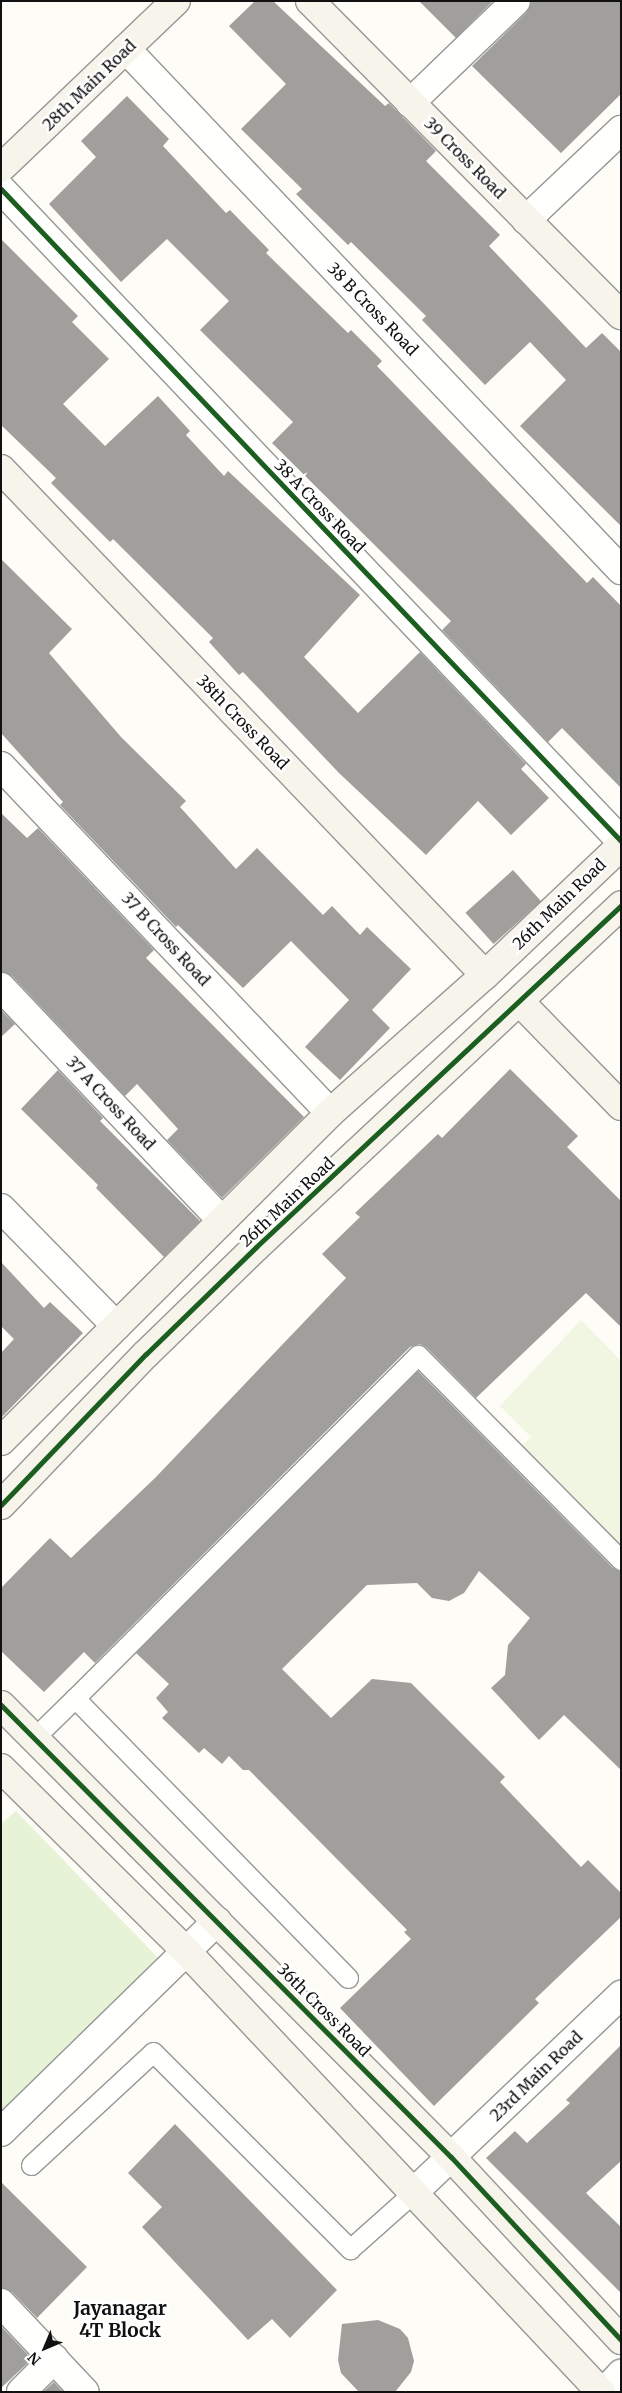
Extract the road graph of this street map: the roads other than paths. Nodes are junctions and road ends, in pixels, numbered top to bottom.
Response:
1 (176, 1) edge
2 (310, 1) edge
3 (516, 1) edge
4 (126, 49) junction
5 (410, 103) junction
6 (621, 130) edge
7 (1, 168) edge
8 (1, 188) edge
9 (526, 220) junction
10 (621, 315) edge
11 (1, 468) edge
12 (621, 570) edge
13 (1, 766) edge
14 (621, 840) edge
15 (621, 846) edge
16 (621, 906) edge
17 (485, 974) junction
18 (1, 987) edge
19 (520, 1002) junction
20 (621, 1106) edge
21 (330, 1113) junction
22 (1, 1208) edge
23 (221, 1220) junction
24 (116, 1326) junction
25 (1, 1441) edge
26 (1, 1506) edge
27 (621, 1560) edge
28 (75, 1698) junction
29 (1, 1705) edge
30 (35, 1737) junction
31 (1, 1768) edge
32 (217, 1921) junction
33 (186, 1951) junction
34 (348, 1978) dead end
35 (621, 1995) edge
36 (1, 2132) edge
37 (451, 2156) junction
38 (31, 2165) dead end
39 (414, 2192) junction
40 (1, 2303) edge
41 (621, 2340) edge
42 (54, 2359) junction
43 (621, 2374) edge
44 (20, 2392) edge
45 (85, 2392) edge
46 (602, 2392) edge

1 - 4 street, 28th Main Road
2 - 5 street, 39 Cross Road
3 - 5 street
4 - 7 street, 28th Main Road
4 - 12 street, 38 B Cross Road
5 - 9 street, 39 Cross Road
6 - 9 street
8 - 14 street, 38 A Cross Road
9 - 10 street, 39 Cross Road
11 - 17 street, 38th Cross Road
13 - 21 street, 37 B Cross Road
15 - 17 street, 26th Main Road
16 - 19 street, 26th Main Road
17 - 21 street, 26th Main Road
18 - 23 street, 37 A Cross Road
19 - 20 street
19 - 26 street, 26th Main Road
21 - 23 street, 26th Main Road
22 - 24 street
23 - 24 street, 26th Main Road
24 - 25 street, 26th Main Road
27 - 28 lane
28 - 30 lane
28 - 34 lane
29 - 30 street, 36th Cross Road
30 - 32 street, 36th Cross Road
31 - 33 street
32 - 33 street
32 - 37 street, 36th Cross Road
33 - 36 street
33 - 39 street
35 - 37 street, 23rd Main Road
37 - 39 street, 23rd Main Road
37 - 41 street, 36th Cross Road
38 - 39 lane
39 - 46 street
40 - 42 street
42 - 44 street
42 - 45 street
43 - 46 street

